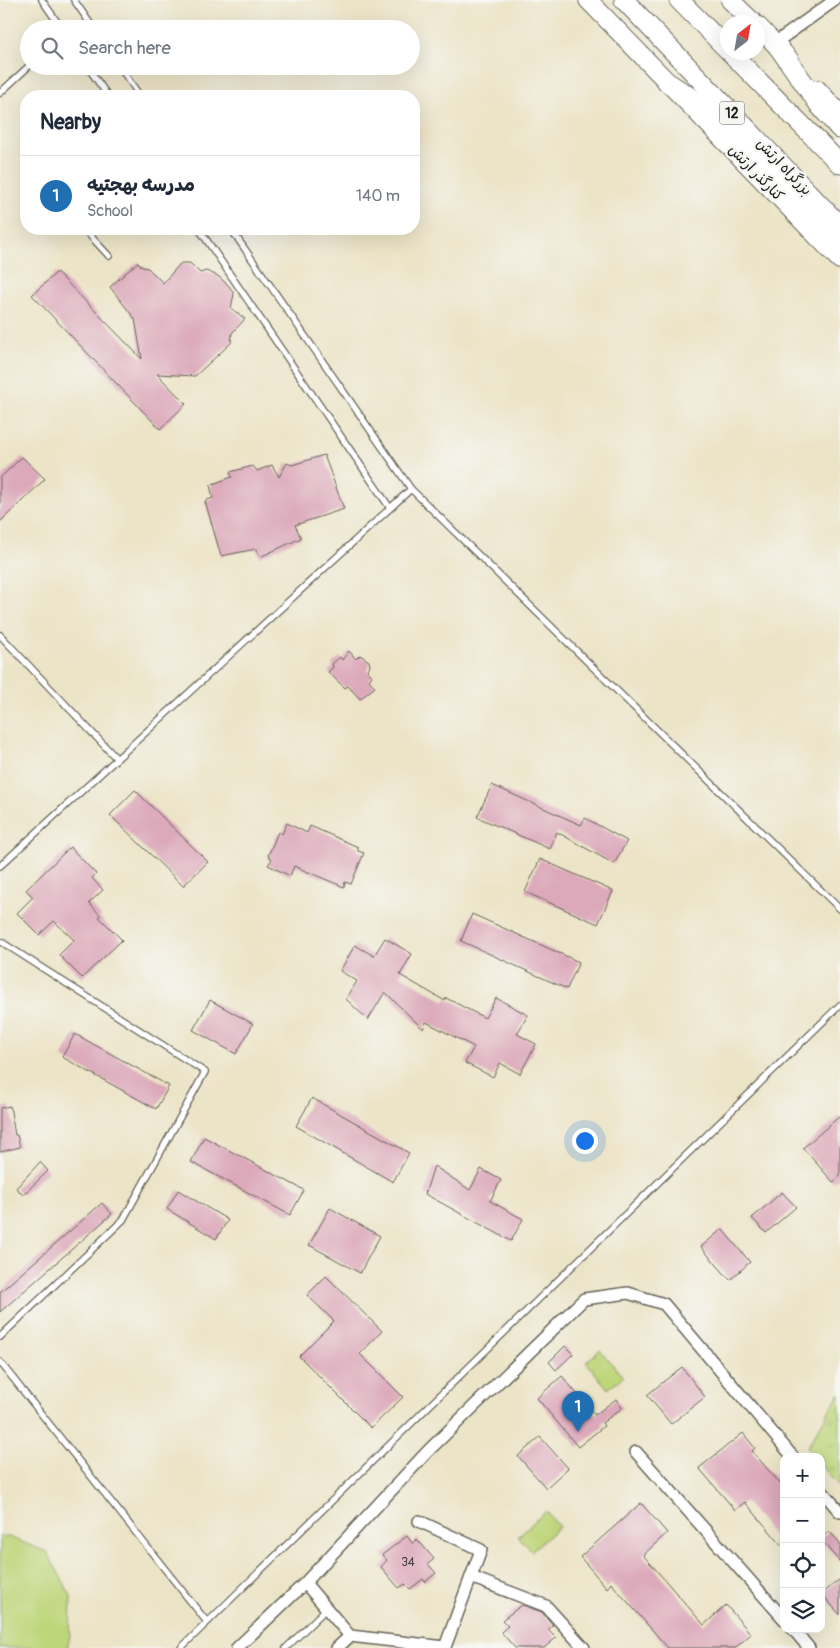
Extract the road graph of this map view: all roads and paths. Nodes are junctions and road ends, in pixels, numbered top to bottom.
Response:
1 (42, 0) edge
2 (74, 0) edge
3 (588, 0) edge
4 (624, 0) edge
5 (679, 0) edge
6 (730, 0) edge
7 (835, 0) edge
8 (746, 15) edge
9 (56, 20) edge
10 (88, 20) edge
11 (765, 33) edge
12 (720, 42) edge
13 (777, 46) junction
14 (738, 60) edge
15 (20, 74) edge
16 (93, 75) edge
17 (125, 75) edge
18 (667, 82) junction
19 (104, 90) edge
20 (136, 90) edge
21 (0, 93) edge
22 (840, 114) edge
23 (840, 129) edge
24 (840, 164) edge
25 (840, 226) edge
26 (90, 235) edge
27 (202, 235) edge
28 (235, 235) edge
29 (840, 245) edge
30 (109, 256) dead end
31 (840, 260) edge
32 (411, 489) junction
33 (390, 508) junction
34 (0, 635) edge
35 (116, 758) junction
36 (0, 866) edge
37 (840, 909) edge
38 (0, 940) edge
39 (840, 1005) edge
40 (0, 1337) edge
41 (0, 1362) edge
42 (636, 1452) dead end
43 (790, 1453) edge
44 (825, 1495) edge
45 (840, 1512) edge
46 (419, 1521) dead end
47 (471, 1577) junction
48 (305, 1583) junction
49 (327, 1608) junction
50 (780, 1614) edge
51 (208, 1622) junction
52 (796, 1633) edge
53 (350, 1636) junction
54 (445, 1647) edge
55 (181, 1648) edge
56 (237, 1648) edge
57 (286, 1648) edge
58 (337, 1648) edge
59 (584, 1648) edge
60 (809, 1648) edge

1 - 9 lane
2 - 10 lane
3 - 18 main road, کنارگذر ارتش
4 - 25 highway, بزرگراه ارتش / 12
5 - 12 highway
6 - 8 main road
7 - 13 street
11 - 13 main road
13 - 22 main road
13 - 23 highway
14 - 24 highway
15 - 21 lane
16 - 19 lane
17 - 20 lane
18 - 29 highway
18 - 31 main road, کنارگذر ارتش
26 - 30 lane
27 - 33 lane
28 - 32 lane
32 - 33 lane
32 - 37 lane
33 - 35 lane
34 - 35 lane
35 - 36 lane
38 - 40 lane
39 - 51 lane
41 - 51 lane
42 - 50 street
43 - 48 street
44 - 45 street
46 - 47 street
47 - 54 street
47 - 59 street
48 - 49 street
48 - 56 street
49 - 53 street
49 - 57 lane
51 - 55 lane
52 - 60 street
53 - 54 street
53 - 58 street

